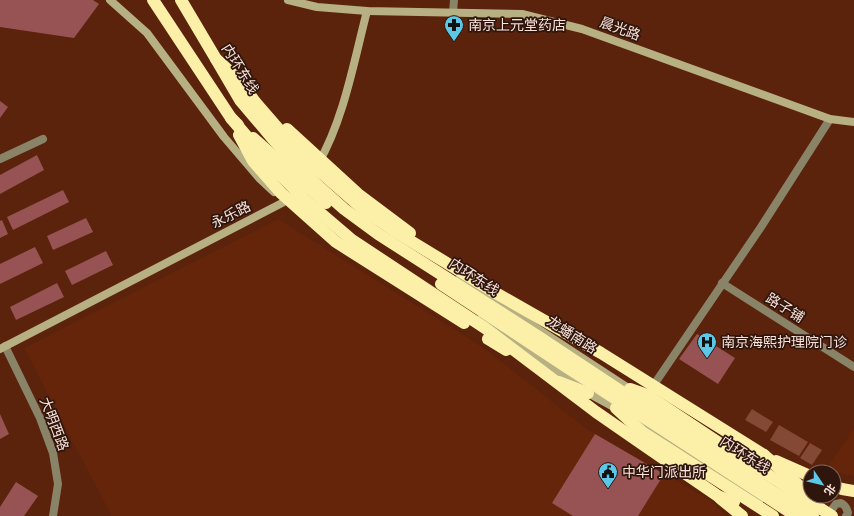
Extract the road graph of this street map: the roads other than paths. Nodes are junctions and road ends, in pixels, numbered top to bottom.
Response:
1 (110, 0) edge
2 (153, 0) edge
3 (180, 0) edge
4 (288, 0) edge
5 (454, 0) edge
6 (366, 11) junction
7 (453, 13) junction
8 (216, 60) junction
9 (255, 102) junction
10 (231, 118) junction
11 (830, 119) junction
12 (854, 122) edge
13 (43, 139) dead end
14 (0, 160) edge
15 (313, 173) junction
16 (300, 189) junction
17 (336, 242) junction
18 (457, 276) junction
19 (722, 283) junction
20 (2, 347) edge
21 (854, 367) edge
22 (630, 389) junction
23 (588, 394) junction
24 (647, 395) junction
25 (616, 408) junction
26 (764, 455) junction
27 (802, 472) edge
28 (802, 489) edge
29 (842, 489) edge
30 (854, 491) edge
31 (718, 496) junction
32 (817, 504) edge
33 (53, 516) edge
34 (742, 516) edge
35 (766, 516) edge
36 (774, 516) edge
37 (786, 516) edge
38 (796, 516) edge
39 (813, 516) edge
40 (820, 516) edge
41 (827, 516) edge
42 (832, 516) edge
43 (846, 516) edge

1 - 17 street, bridge
2 - 10 highway
3 - 8 highway, 内环东线
4 - 6 street, 晨光路
5 - 7 street
6 - 7 street, 晨光路
6 - 15 street, 永乐路
7 - 11 street, 晨光路
8 - 9 highway, bridge
8 - 39 highway, 内环东线, bridge
9 - 18 highway, bridge
9 - 26 highway, bridge
10 - 17 highway, bridge
10 - 31 highway, bridge
10 - 38 highway, 内环东线, bridge
11 - 12 street, 晨光路
11 - 19 street
13 - 14 street
15 - 16 street, 永乐路
15 - 18 street, 龙蟠南路
16 - 20 street, 永乐路
16 - 23 street
17 - 23 highway, bridge
18 - 22 street, 龙蟠南路
19 - 21 street, 路子铺
19 - 24 street
20 - 33 street, 大明西路
22 - 24 highway
22 - 40 street, 龙蟠南路
23 - 25 street
24 - 42 highway, bridge
25 - 36 highway
25 - 37 street
26 - 27 highway
26 - 28 highway
29 - 30 highway
31 - 34 highway
31 - 35 highway, bridge
32 - 41 highway, bridge
41 - 43 street

